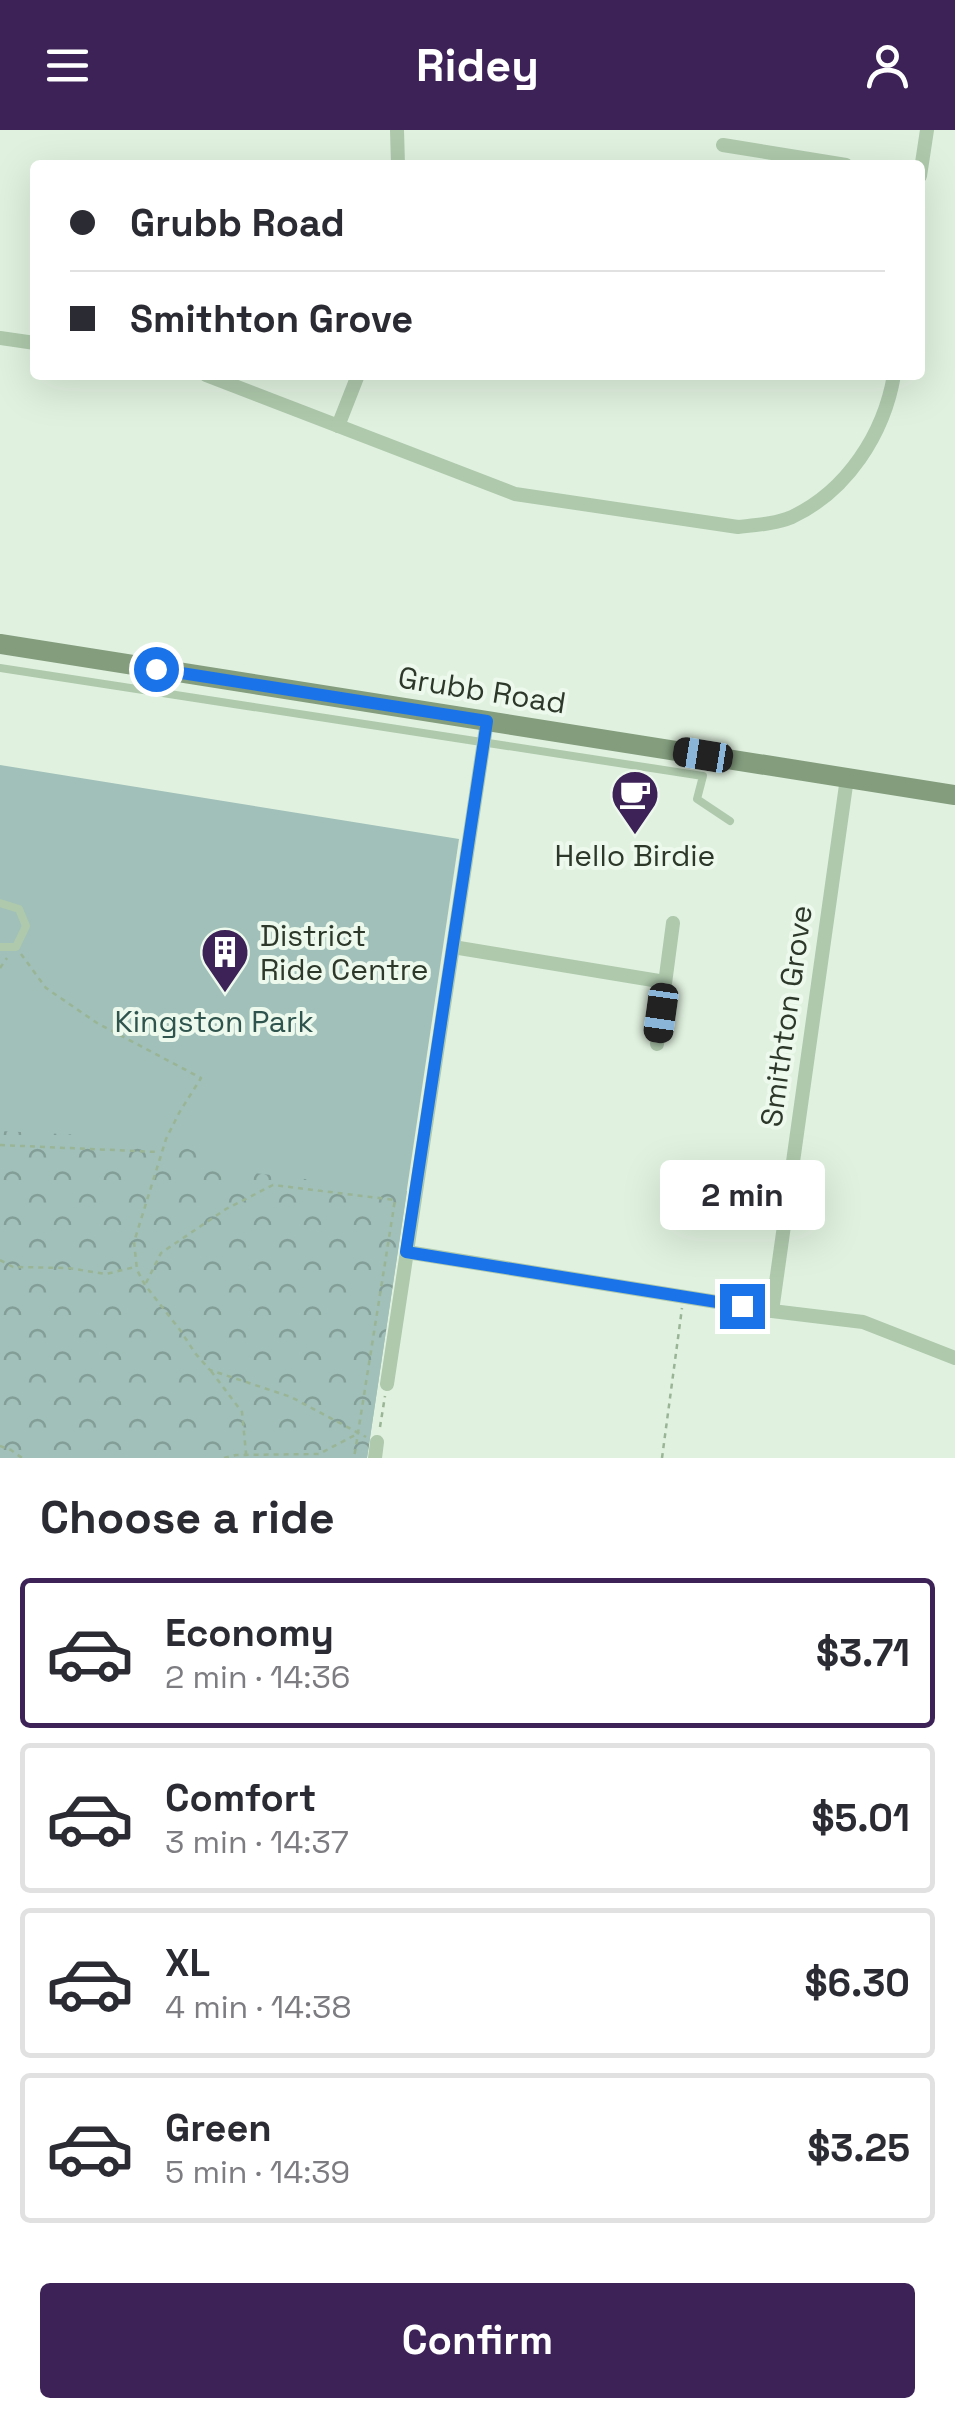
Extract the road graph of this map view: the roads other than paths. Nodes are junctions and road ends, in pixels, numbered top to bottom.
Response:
1 (397, 130) edge
2 (927, 130) edge
3 (723, 146) dead end
4 (398, 160) edge
5 (814, 160) edge
6 (922, 160) edge
7 (0, 338) edge
8 (30, 342) edge
9 (219, 380) edge
10 (356, 380) edge
11 (893, 380) edge
12 (338, 426) junction
13 (0, 644) edge
14 (0, 668) edge
15 (485, 732) junction
16 (847, 778) junction
17 (955, 795) edge
18 (730, 821) dead end
19 (0, 903) edge
20 (673, 923) dead end
21 (0, 947) edge
22 (453, 947) junction
23 (665, 982) junction
24 (656, 1044) dead end
25 (406, 1252) junction
26 (772, 1311) junction
27 (955, 1358) edge
28 (387, 1384) road end

1 - 4 street
2 - 6 street
3 - 5 street
7 - 8 street
9 - 12 street
10 - 12 street
11 - 12 street
13 - 15 main road, Grubb Road
14 - 15 lane, Grubb Road
15 - 16 main road, Grubb Road
15 - 18 lane, Grubb Road
15 - 22 street
16 - 17 main road, Grubb Road
16 - 26 street, Smithton Grove
19 - 21 lane
20 - 23 street
22 - 23 street
22 - 25 street
23 - 24 street
25 - 26 street
25 - 28 street
26 - 27 street

